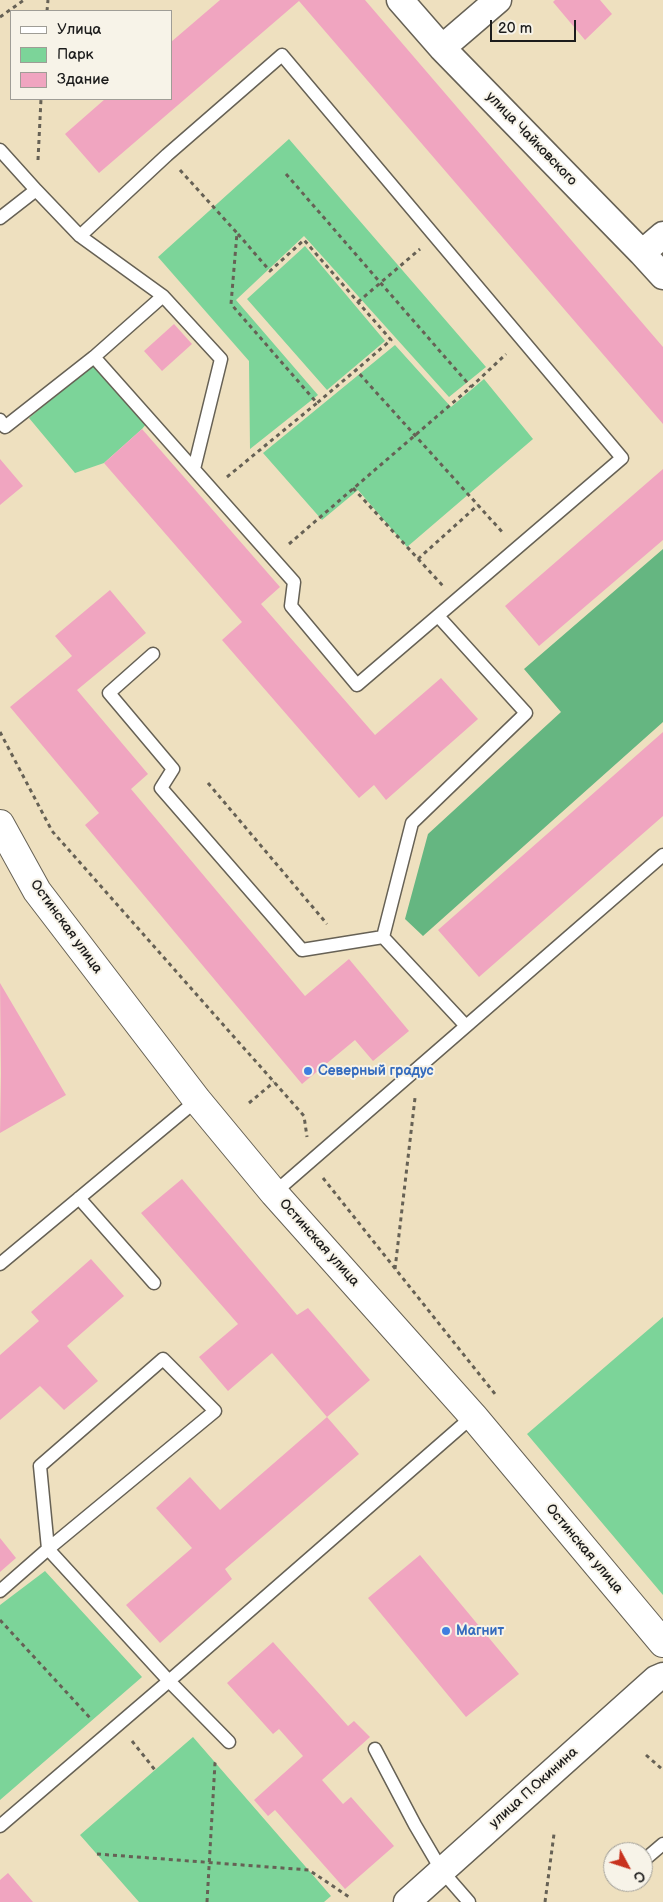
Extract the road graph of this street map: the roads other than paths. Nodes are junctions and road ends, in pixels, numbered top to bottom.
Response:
1 (400, 0) edge
2 (498, 0) edge
3 (442, 48) junction
4 (0, 150) edge
5 (36, 190) junction
6 (0, 218) edge
7 (663, 235) edge
8 (80, 236) junction
9 (642, 253) junction
10 (663, 276) edge
11 (163, 296) junction
12 (94, 357) junction
13 (0, 420) edge
14 (194, 469) junction
15 (438, 616) junction
16 (153, 654) dead end
17 (0, 824) edge
18 (663, 855) edge
19 (383, 937) junction
20 (466, 1026) junction
21 (197, 1100) junction
22 (274, 1193) junction
23 (80, 1198) junction
24 (0, 1264) edge
25 (154, 1282) dead end
26 (473, 1416) junction
27 (48, 1549) junction
28 (0, 1591) edge
29 (663, 1644) edge
30 (663, 1676) edge
31 (169, 1681) junction
32 (229, 1742) dead end
33 (375, 1749) dead end
34 (0, 1826) edge
35 (663, 1844) edge
36 (653, 1852) edge
37 (442, 1871) junction
38 (407, 1902) edge
39 (469, 1902) edge

1 - 3 street, улица Чайковского
2 - 3 street
3 - 9 street, улица Чайковского
4 - 5 lane
5 - 6 lane
5 - 8 lane
7 - 9 street
8 - 11 lane
8 - 15 lane
9 - 10 street, улица Чайковского
11 - 12 lane
11 - 14 lane
12 - 13 lane
12 - 14 lane
14 - 15 lane
15 - 19 lane
16 - 19 lane
17 - 21 street, Остинская улица
18 - 20 lane
19 - 20 lane
20 - 22 lane
21 - 22 street, Остинская улица
21 - 23 lane
22 - 26 street, Остинская улица
23 - 24 lane
23 - 25 lane
26 - 29 street, Остинская улица
26 - 31 lane
27 - 27 lane
27 - 28 lane
27 - 31 lane
30 - 37 street, улица П.Окинина
31 - 32 lane
31 - 34 lane
33 - 37 lane
35 - 36 lane
37 - 38 street, улица П.Окинина
37 - 39 lane

